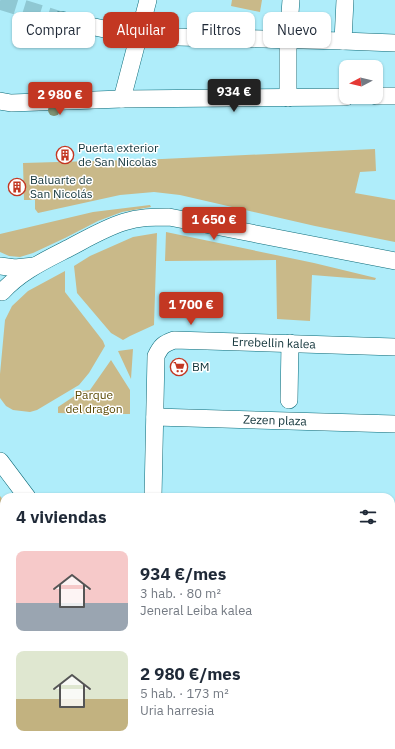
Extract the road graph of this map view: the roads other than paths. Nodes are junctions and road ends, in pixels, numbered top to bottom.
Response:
1 (148, 0) edge
2 (291, 0) edge
3 (345, 0) edge
4 (145, 12) edge
5 (290, 12) edge
6 (179, 37) edge
7 (263, 38) edge
8 (331, 41) edge
9 (343, 41) junction
10 (395, 43) edge
11 (135, 48) edge
12 (288, 48) edge
13 (383, 96) edge
14 (395, 96) edge
15 (339, 97) edge
16 (288, 98) junction
17 (122, 100) junction
18 (0, 101) edge
19 (395, 261) edge
20 (0, 266) edge
21 (36, 266) junction
22 (0, 274) edge
23 (1, 294) edge
24 (290, 343) junction
25 (395, 347) edge
26 (290, 400) dead end
27 (155, 417) junction
28 (395, 424) edge
29 (0, 461) edge
30 (24, 493) edge
31 (153, 493) edge

1 - 4 street
2 - 5 street
3 - 9 street
6 - 7 street
8 - 9 street
9 - 10 street
11 - 17 street
12 - 16 street
13 - 14 street
15 - 16 street
16 - 17 street
17 - 18 street
19 - 21 street
20 - 21 street
21 - 23 street
22 - 23 street
24 - 25 street, Errebellin kalea
24 - 26 street
24 - 27 street, Errebellin kalea
27 - 28 street, Zezen plaza
27 - 31 street, Errebellin kalea
29 - 30 street

